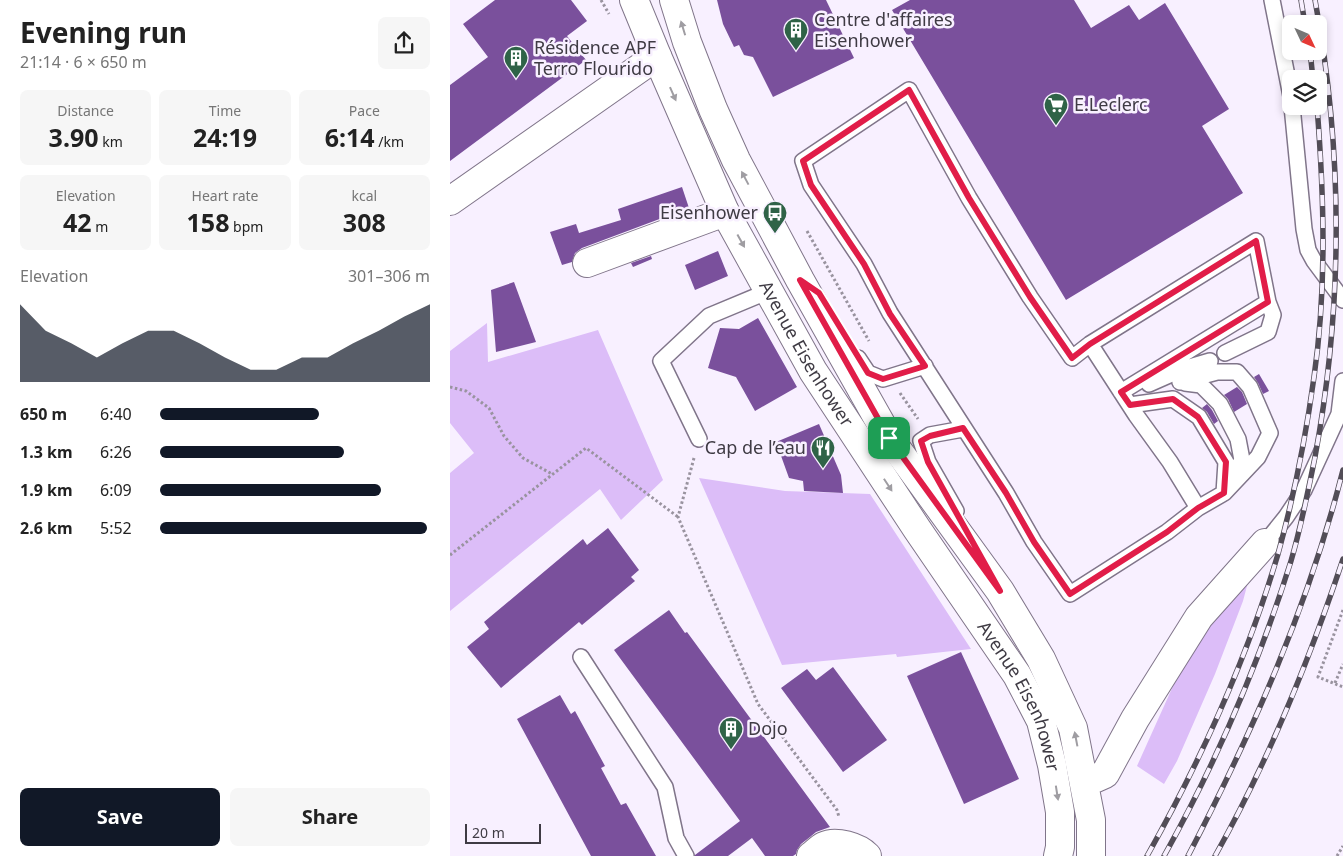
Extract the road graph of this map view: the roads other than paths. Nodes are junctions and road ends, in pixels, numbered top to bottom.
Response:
1 (634, 0) edge
2 (674, 0) edge
3 (1272, 0) edge
4 (657, 56) junction
5 (1286, 70) edge
6 (1293, 115) edge
7 (450, 201) edge
8 (725, 212) junction
9 (587, 263) dead end
10 (800, 280) junction
11 (769, 291) junction
12 (1343, 300) edge
13 (1268, 302) junction
14 (1090, 344) junction
15 (1224, 353) dead end
16 (925, 366) junction
17 (1214, 366) junction
18 (813, 371) junction
19 (1343, 381) edge
20 (1146, 385) dead end
21 (1125, 398) junction
22 (963, 428) junction
23 (889, 438) junction
24 (925, 438) junction
25 (699, 439) road end
26 (1224, 493) junction
27 (1198, 508) junction
28 (1265, 543) joint
29 (1000, 591) junction
30 (581, 656) dead end
31 (1084, 781) junction
32 (857, 850) edge
33 (686, 856) edge
34 (811, 856) edge
35 (1058, 856) edge
36 (1091, 856) edge

1 - 4 main road, Avenue Eisenhower
10 -> 2 main road, Avenue Eisenhower
3 - 5 lane
4 - 7 main road
4 -> 8 main road, Avenue Eisenhower
6 - 12 lane
8 - 9 main road
8 -> 11 main road, Avenue Eisenhower
10 - 16 lane
10 - 23 main road, Avenue Eisenhower
11 - 18 main road, Avenue Eisenhower
11 - 25 lane
13 - 14 lane
13 - 15 lane
13 - 21 lane
14 - 16 lane
14 - 21 lane
16 - 22 lane
17 - 20 lane
17 - 26 lane
17 - 26 lane
18 - 23 lane
18 -> 35 main road, Avenue Eisenhower
19 - 28 lane
21 - 26 lane
21 - 27 lane
22 - 24 lane
22 - 27 lane
23 - 24 lane
23 - 29 main road, Avenue Eisenhower
24 - 29 lane
26 - 27 lane
28 - 31 main road
31 -> 29 main road, Avenue Eisenhower
30 - 33 lane
31 - 36 main road, Avenue Eisenhower
32 - 34 main road

